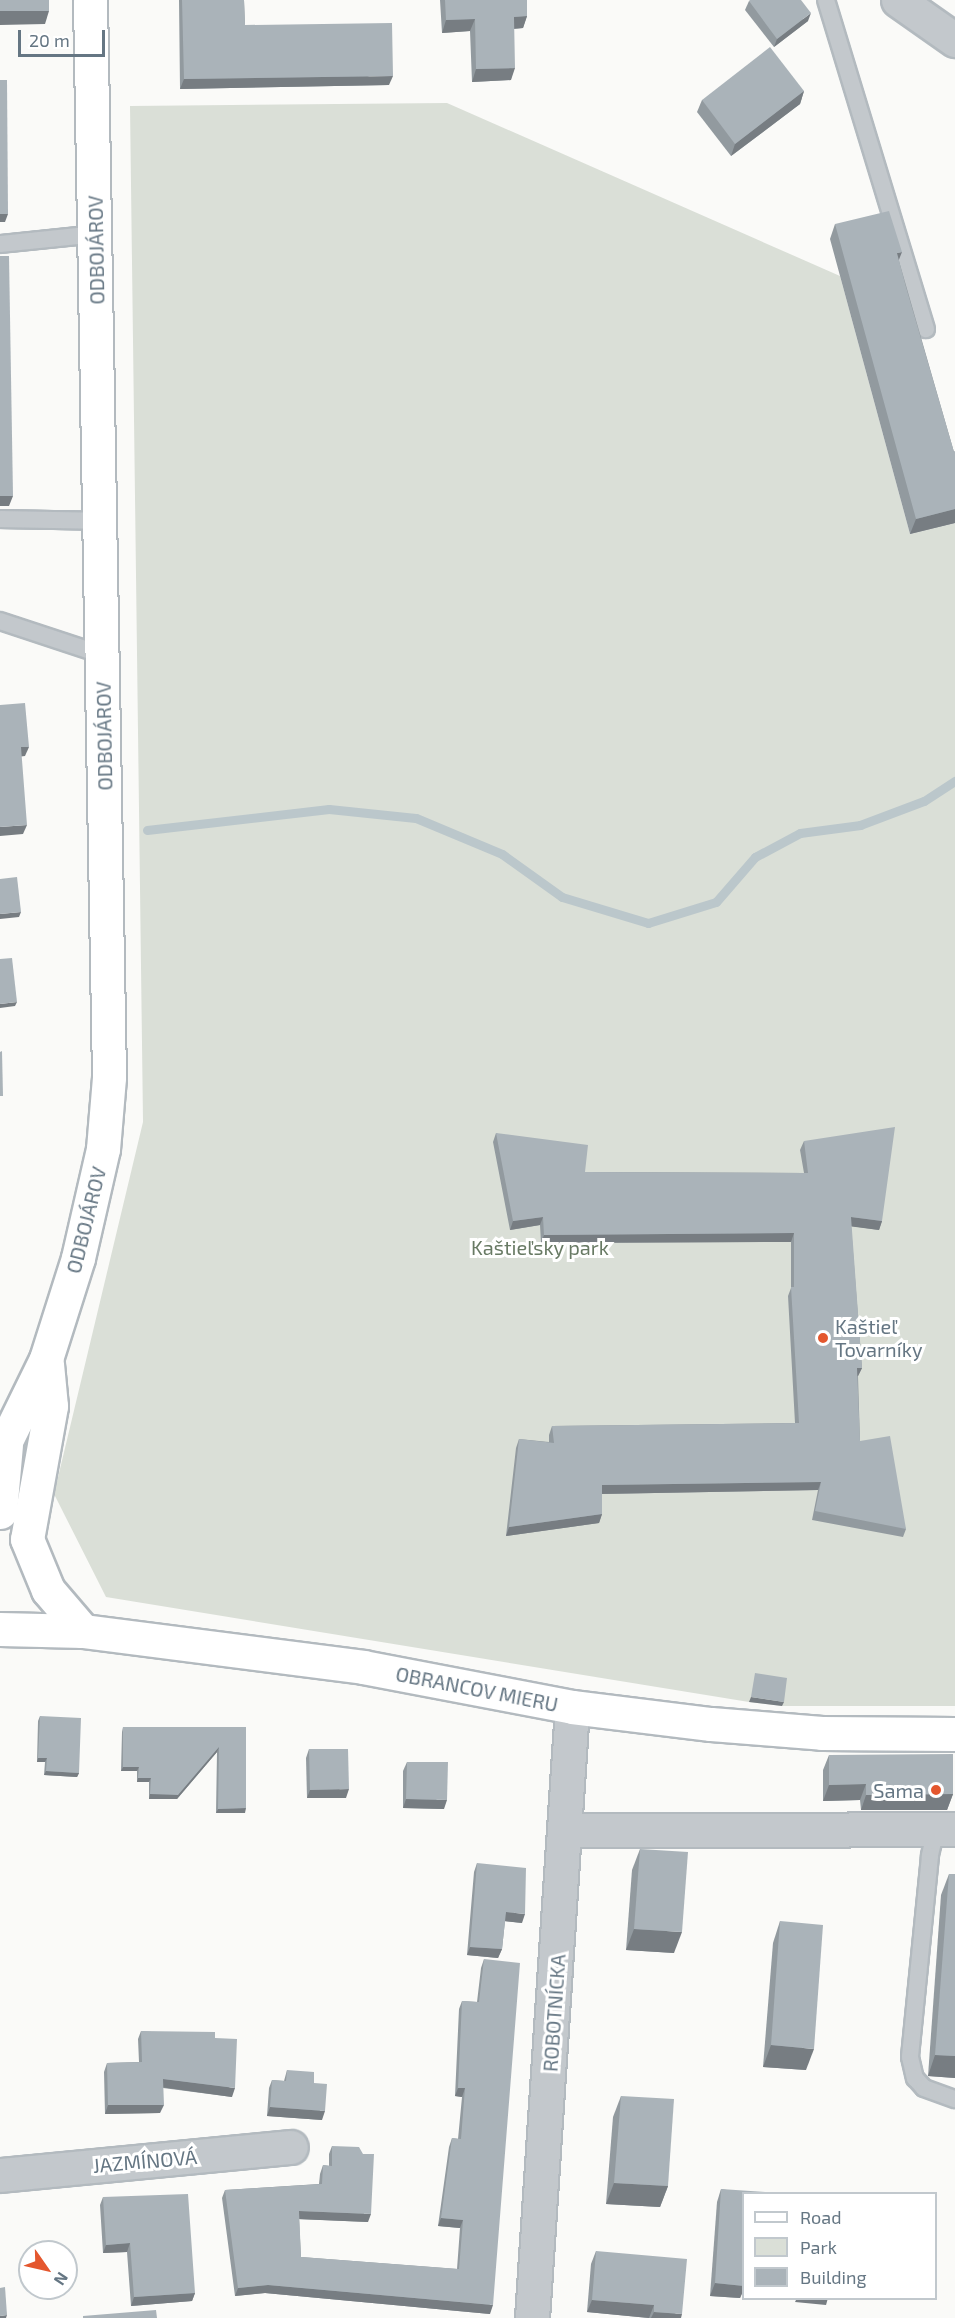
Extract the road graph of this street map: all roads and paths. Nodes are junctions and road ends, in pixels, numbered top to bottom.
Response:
1 (90, 0) edge
2 (826, 0) edge
3 (898, 0) edge
4 (955, 40) edge
5 (96, 234) junction
6 (0, 244) edge
7 (926, 329) dead end
8 (0, 519) edge
9 (101, 521) junction
10 (0, 621) edge
11 (103, 655) junction
12 (46, 1359) junction
13 (3, 1449) edge
14 (0, 1512) edge
15 (0, 1629) edge
16 (83, 1630) junction
17 (572, 1707) junction
18 (955, 1734) edge
19 (945, 1829) edge
20 (567, 1830) junction
21 (955, 2099) edge
22 (291, 2148) dead end
23 (0, 2175) edge
24 (532, 2318) edge

1 - 5 main road, ODBOJÁROV
2 - 7 lane
3 - 4 street
5 - 6 lane
5 - 9 main road, ODBOJÁROV
8 - 9 lane
9 - 11 main road, ODBOJÁROV
10 - 11 lane
11 - 12 main road, ODBOJÁROV
12 - 13 main road, ODBOJÁROV
12 - 16 main road
13 - 14 main road, ODBOJÁROV
15 - 16 main road, OBRANCOV MIERU
16 - 17 main road, OBRANCOV MIERU
17 - 18 main road, OBRANCOV MIERU
17 - 20 street, ROBOTNÍCKA
19 - 20 street
19 - 21 lane
20 - 24 street, ROBOTNÍCKA
22 - 23 street, JAZMÍNOVÁ

